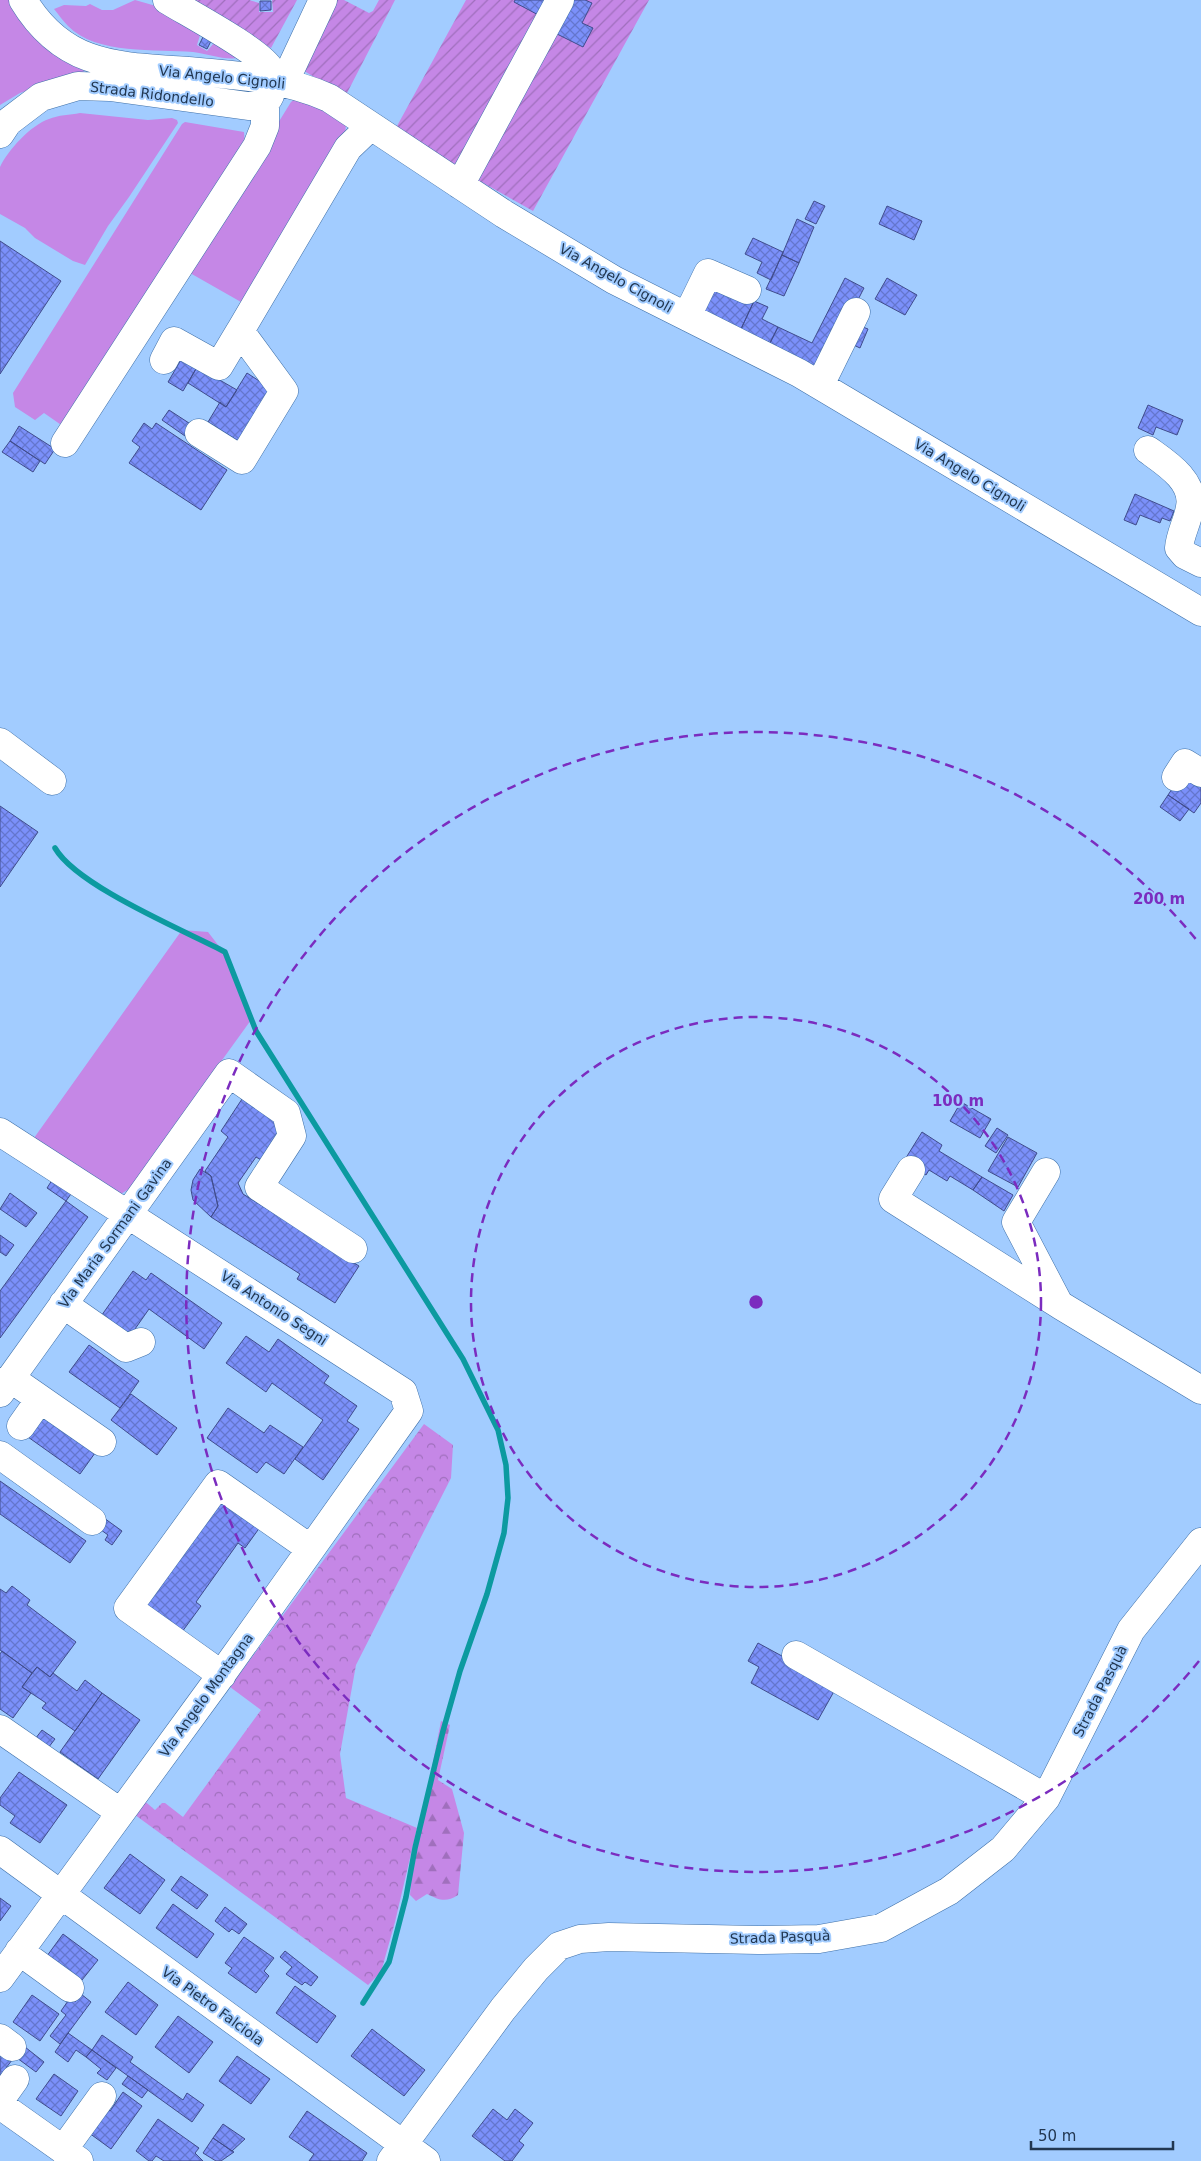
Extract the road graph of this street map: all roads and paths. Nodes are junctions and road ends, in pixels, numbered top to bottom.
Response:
1 (23, 0) edge
2 (167, 0) edge
3 (305, 0) edge
4 (323, 0) edge
5 (560, 0) edge
6 (273, 84) junction
7 (371, 126) junction
8 (0, 134) edge
9 (460, 185) junction
10 (747, 290) dead end
11 (856, 312) dead end
12 (687, 316) junction
13 (240, 331) junction
14 (164, 360) dead end
15 (820, 385) junction
16 (198, 433) dead end
17 (65, 443) dead end
18 (1148, 450) dead end
19 (1201, 565) edge
20 (1192, 608) edge
21 (0, 742) edge
22 (52, 781) dead end
23 (0, 1132) edge
24 (911, 1170) dead end
25 (1046, 1172) dead end
26 (129, 1213) junction
27 (1016, 1222) junction
28 (353, 1249) dead end
29 (995, 1264) junction
30 (63, 1304) junction
31 (1060, 1306) junction
32 (141, 1342) dead end
33 (5, 1386) edge
34 (1201, 1390) edge
35 (40, 1399) junction
36 (409, 1411) joint
37 (21, 1426) dead end
38 (102, 1442) dead end
39 (0, 1456) edge
40 (85, 1523) dead end
41 (1201, 1542) edge
42 (310, 1549) junction
43 (796, 1655) dead end
44 (222, 1674) junction
45 (0, 1728) edge
46 (1046, 1798) junction
47 (120, 1812) junction
48 (2, 1856) edge
49 (60, 1894) junction
50 (7, 1967) edge
51 (64, 1995) dead end
52 (102, 2096) dead end
53 (0, 2104) edge
54 (397, 2153) edge
55 (71, 2155) edge
56 (426, 2161) edge

1 - 6 street, Via Angelo Cignoli
2 - 6 street
3 - 6 street
4 - 6 street
5 - 9 street
6 - 7 street, Via Angelo Cignoli
6 - 8 street, Strada Ridondello
6 - 17 street
7 - 9 street, Via Angelo Cignoli
7 - 13 street
9 - 12 street, Via Angelo Cignoli
10 - 12 street
11 - 15 street
12 - 15 street, Via Angelo Cignoli
13 - 14 street
13 - 16 street
15 - 20 street, Via Angelo Cignoli
18 - 19 street
19 - 20 street
21 - 22 street
23 - 26 street
24 - 29 street
25 - 27 street
26 - 28 street, Via Maria Sormani Gavina
26 - 30 street, Via Maria Sormani Gavina
26 - 36 street, Via Antonio Segni
27 - 29 street
27 - 31 street
29 - 31 street
30 - 32 street
30 - 33 street, Via Maria Sormani Gavina
31 - 34 street
33 - 35 street
35 - 37 street
35 - 38 street
36 - 42 street, Via Angelo Montagna
39 - 40 street
41 - 46 street, Strada Pasquà
42 - 44 street, Via Angelo Montagna
42 - 44 street
43 - 46 street
44 - 47 street, Via Angelo Montagna
45 - 47 street
46 - 54 street, Strada Pasquà
47 - 49 street, Via Angelo Montagna
48 - 49 street, Via Pietro Falciola
49 - 50 street, Via Angelo Montagna
49 - 54 street, Via Pietro Falciola
50 - 51 street
52 - 55 street
53 - 55 street
54 - 56 street, Via Pietro Falciola

